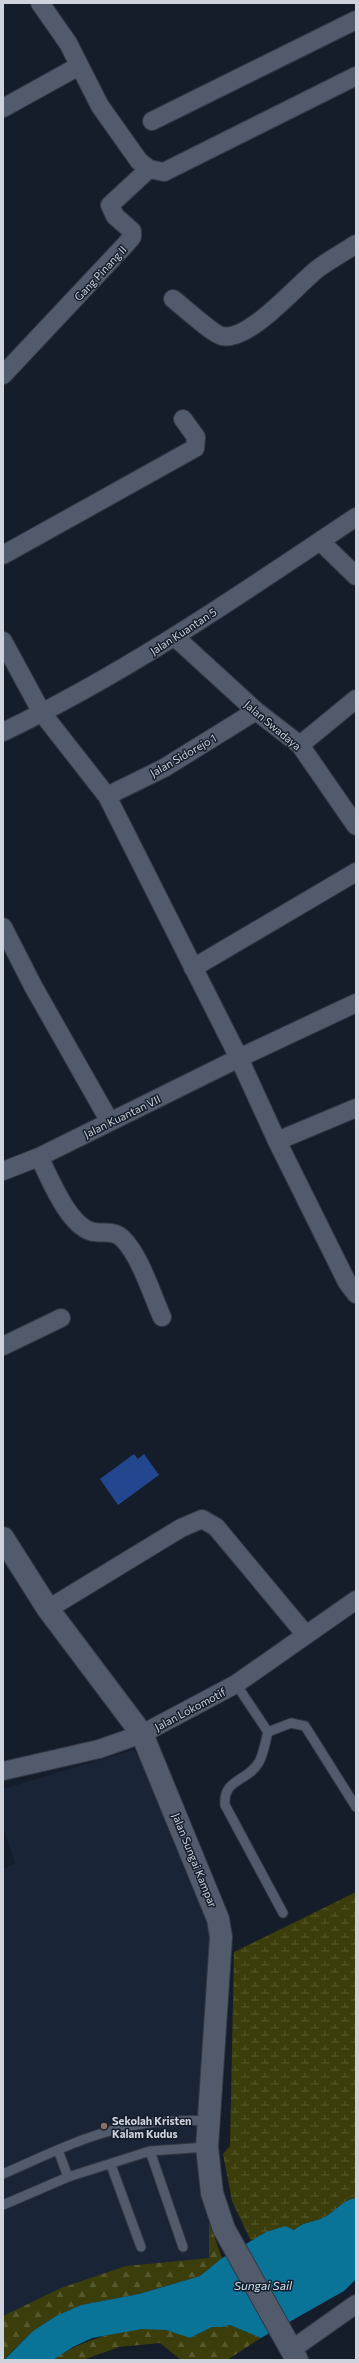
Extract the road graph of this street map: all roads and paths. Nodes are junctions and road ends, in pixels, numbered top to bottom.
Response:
1 (40, 3) edge
2 (356, 20) edge
3 (79, 66) junction
4 (356, 76) edge
5 (3, 108) edge
6 (152, 121) dead end
7 (149, 169) junction
8 (356, 244) edge
9 (173, 299) dead end
10 (3, 375) edge
11 (184, 419) dead end
12 (356, 517) edge
13 (320, 541) junction
14 (3, 555) edge
15 (356, 576) edge
16 (175, 637) junction
17 (3, 641) edge
18 (356, 699) edge
19 (256, 711) junction
20 (42, 713) junction
21 (3, 732) edge
22 (300, 745) junction
23 (107, 796) junction
24 (356, 826) edge
25 (356, 872) edge
26 (3, 927) edge
27 (193, 968) junction
28 (356, 1004) edge
29 (239, 1058) junction
30 (356, 1108) edge
31 (110, 1122) junction
32 (277, 1141) junction
33 (40, 1157) junction
34 (3, 1171) edge
35 (356, 1294) edge
36 (162, 1317) dead end
37 (61, 1318) dead end
38 (3, 1346) edge
39 (3, 1538) edge
40 (356, 1600) edge
41 (48, 1609) junction
42 (306, 1635) junction
43 (236, 1684) junction
44 (268, 1732) junction
45 (142, 1734) junction
46 (3, 1770) edge
47 (356, 1807) edge
48 (284, 1913) dead end
49 (209, 2120) junction
50 (208, 2147) junction
51 (58, 2150) junction
52 (150, 2151) junction
53 (111, 2165) junction
54 (3, 2174) edge
55 (68, 2177) junction
56 (3, 2205) edge
57 (183, 2247) dead end
58 (141, 2248) dead end
59 (356, 2304) edge
60 (290, 2349) edge

1 - 3 street
2 - 6 street
3 - 5 street
3 - 7 street
4 - 7 street
7 - 10 street, Gang Pinang II
8 - 9 street
11 - 14 street
12 - 13 street, Jalan Kuantan 5
13 - 15 street
13 - 16 street, Jalan Kuantan 5
16 - 19 street, Jalan Swadaya
16 - 20 street, Jalan Kuantan 5
17 - 20 street
18 - 22 street
19 - 22 street, Jalan Swadaya
19 - 23 street, Jalan Sidorejo 1
20 - 21 street, Jalan Kuantan 5
20 - 23 street
22 - 24 street, Jalan Swadaya
23 - 27 street
25 - 27 street
26 - 31 street
27 - 29 street
28 - 29 street, Jalan Kuantan VII
29 - 31 street, Jalan Kuantan VII
29 - 32 street
30 - 32 street
31 - 33 street, Jalan Kuantan VII
32 - 35 street
33 - 34 street, Jalan Kuantan VII
33 - 36 street
37 - 38 street
39 - 41 street, Jalan Sungai Kampar
40 - 42 street, Jalan Lokomotif
41 - 42 street
41 - 45 street, Jalan Sungai Kampar
42 - 43 street, Jalan Lokomotif
43 - 44 lane
43 - 45 street, Jalan Lokomotif
44 - 47 lane
44 - 48 lane
45 - 46 street, Jalan Lokomotif
45 - 49 street, Jalan Sungai Kampar
49 - 50 street, Jalan Sungai Kampar
49 - 51 lane
50 - 52 lane
50 - 60 street, Jalan Sungai Kampar
51 - 54 lane
51 - 55 lane
52 - 53 lane
52 - 57 lane
53 - 55 lane
53 - 58 lane
55 - 56 lane
59 - 60 street

